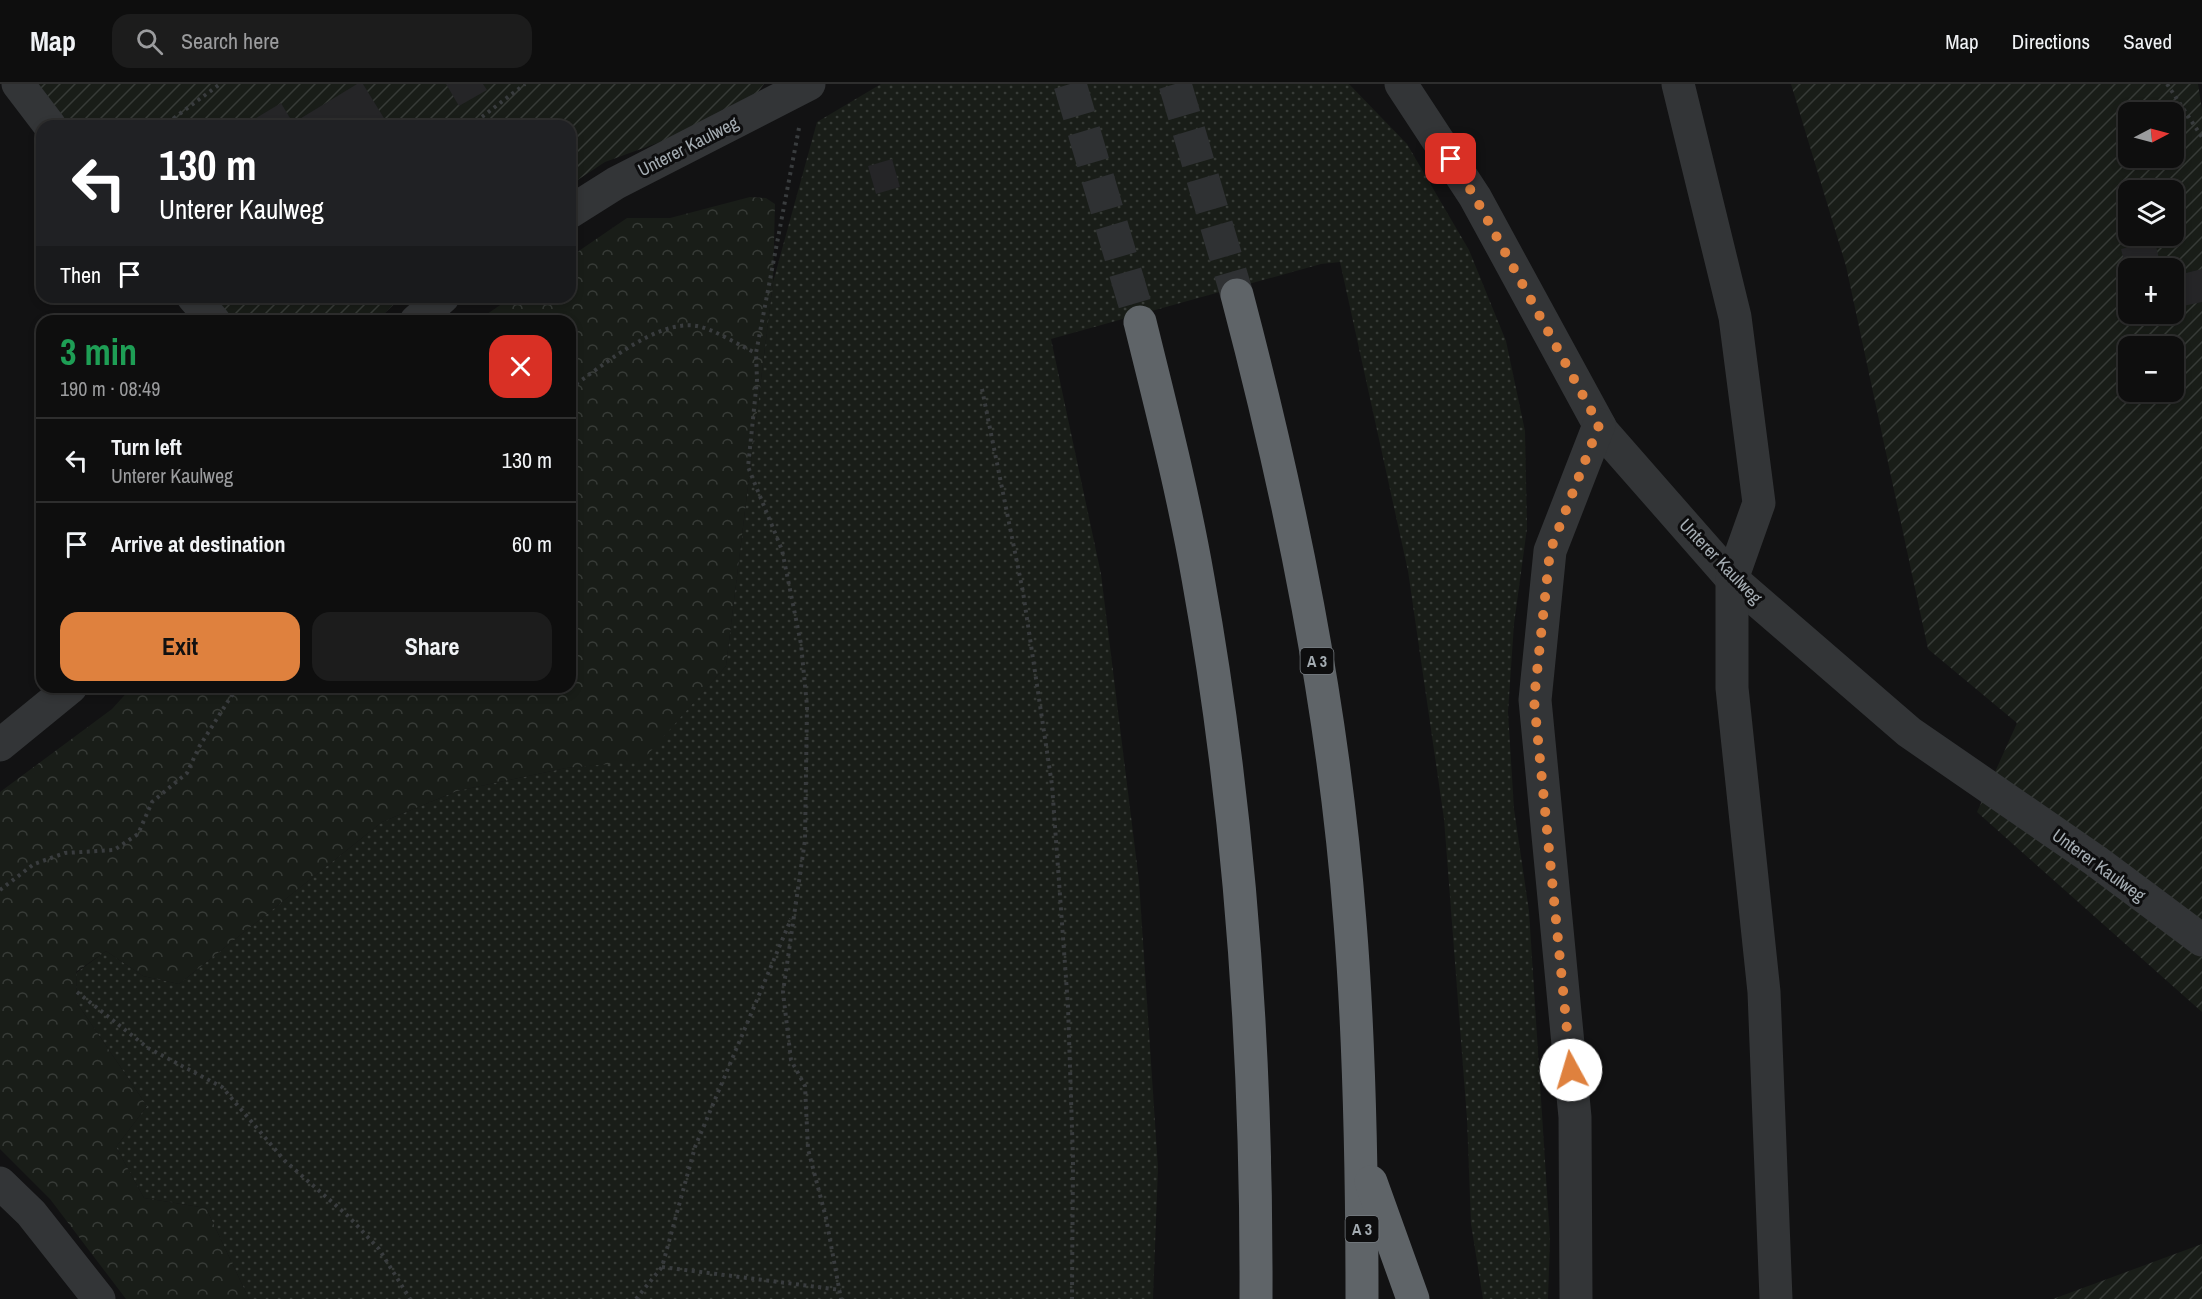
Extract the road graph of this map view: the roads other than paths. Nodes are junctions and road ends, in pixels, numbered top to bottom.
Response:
1 (18, 84) edge
2 (809, 84) edge
3 (1401, 84) edge
4 (1678, 84) edge
5 (45, 120) edge
6 (576, 208) edge
7 (1237, 295) tunnel mouth
8 (198, 303) edge
9 (436, 303) edge
10 (209, 315) edge
11 (423, 315) edge
12 (1140, 322) tunnel mouth
13 (1599, 425) junction
14 (1732, 579) junction
15 (63, 693) edge
16 (0, 745) edge
17 (2202, 940) edge
18 (1362, 1159) junction
19 (0, 1183) edge
20 (99, 1299) edge
21 (1256, 1299) edge
22 (1362, 1299) edge
23 (1413, 1299) edge
24 (1576, 1299) edge
25 (1776, 1299) edge

1 - 5 street
2 - 6 street, Unterer Kaulweg
3 - 13 street, Unterer Kaulweg
4 - 14 street
7 - 18 highway, A 3
8 - 10 street
9 - 11 street
12 - 21 highway
13 - 14 street, Unterer Kaulweg
13 - 24 street
14 - 17 street, Unterer Kaulweg
14 - 25 street
15 - 16 street
18 - 22 highway, A 3
18 - 23 highway
19 - 20 street

